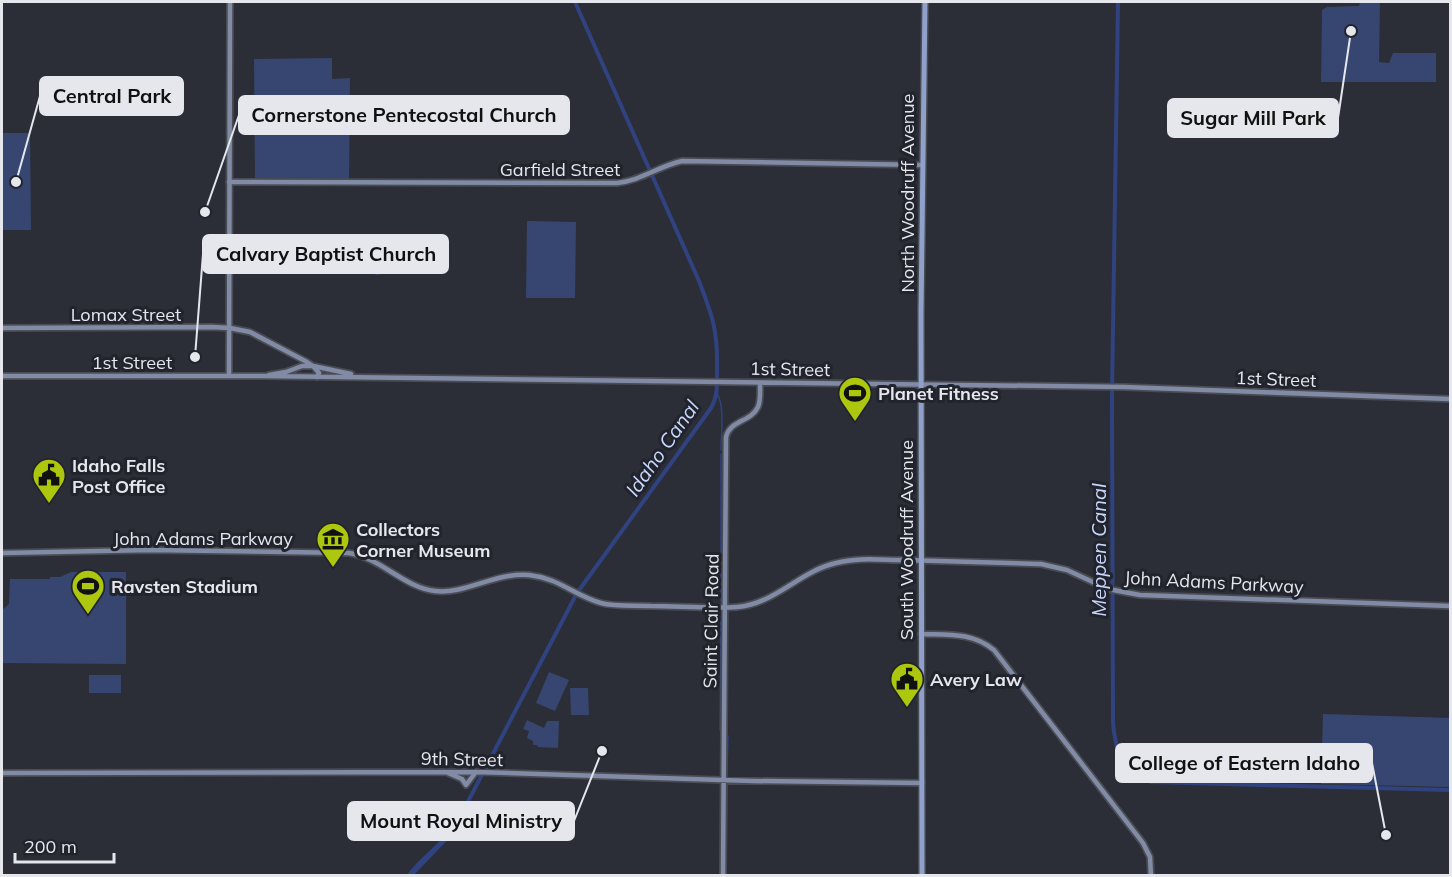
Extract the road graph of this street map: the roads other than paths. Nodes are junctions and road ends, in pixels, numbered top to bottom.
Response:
1 (230, 2) edge
2 (925, 2) edge
3 (922, 165) junction
4 (229, 182) junction
5 (2, 327) edge
6 (230, 328) junction
7 (314, 366) junction
8 (2, 376) edge
9 (230, 376) junction
10 (263, 376) junction
11 (316, 377) junction
12 (381, 377) junction
13 (760, 382) junction
14 (921, 385) junction
15 (1450, 399) edge
16 (2, 553) edge
17 (921, 561) junction
18 (1450, 606) edge
19 (725, 607) junction
20 (921, 634) junction
21 (445, 772) junction
22 (476, 772) junction
23 (2, 773) edge
24 (723, 780) junction
25 (922, 783) junction
26 (723, 876) edge
27 (922, 876) edge
28 (1152, 876) edge

1 - 4 street
2 - 3 main road, North Woodruff Avenue
3 - 4 street, Garfield Street
3 - 14 main road, North Woodruff Avenue
4 - 6 street
5 - 6 street, Lomax Street
6 - 7 street, Lomax Street
6 - 9 street
7 - 10 street, 1st Street
7 - 11 street
7 - 12 street, 1st Street
8 - 9 street, 1st Street
9 - 10 street, 1st Street
10 - 11 street, 1st Street
11 - 12 street, 1st Street
12 - 13 street, 1st Street
13 - 14 street, 1st Street
13 - 19 street, Saint Clair Road
14 - 15 street, 1st Street
14 - 17 main road, South Woodruff Avenue
16 - 19 street, John Adams Parkway
17 - 18 street, John Adams Parkway
17 - 19 street, John Adams Parkway
17 - 20 main road, South Woodruff Avenue
19 - 24 street, Saint Clair Road
20 - 25 main road, South Woodruff Avenue
20 - 28 street
21 - 22 street, 9th Street
21 - 22 street
21 - 23 street, 9th Street
22 - 24 street, 9th Street
24 - 25 street, 9th Street
24 - 26 street, Saint Clair Road
25 - 27 main road, South Woodruff Avenue

